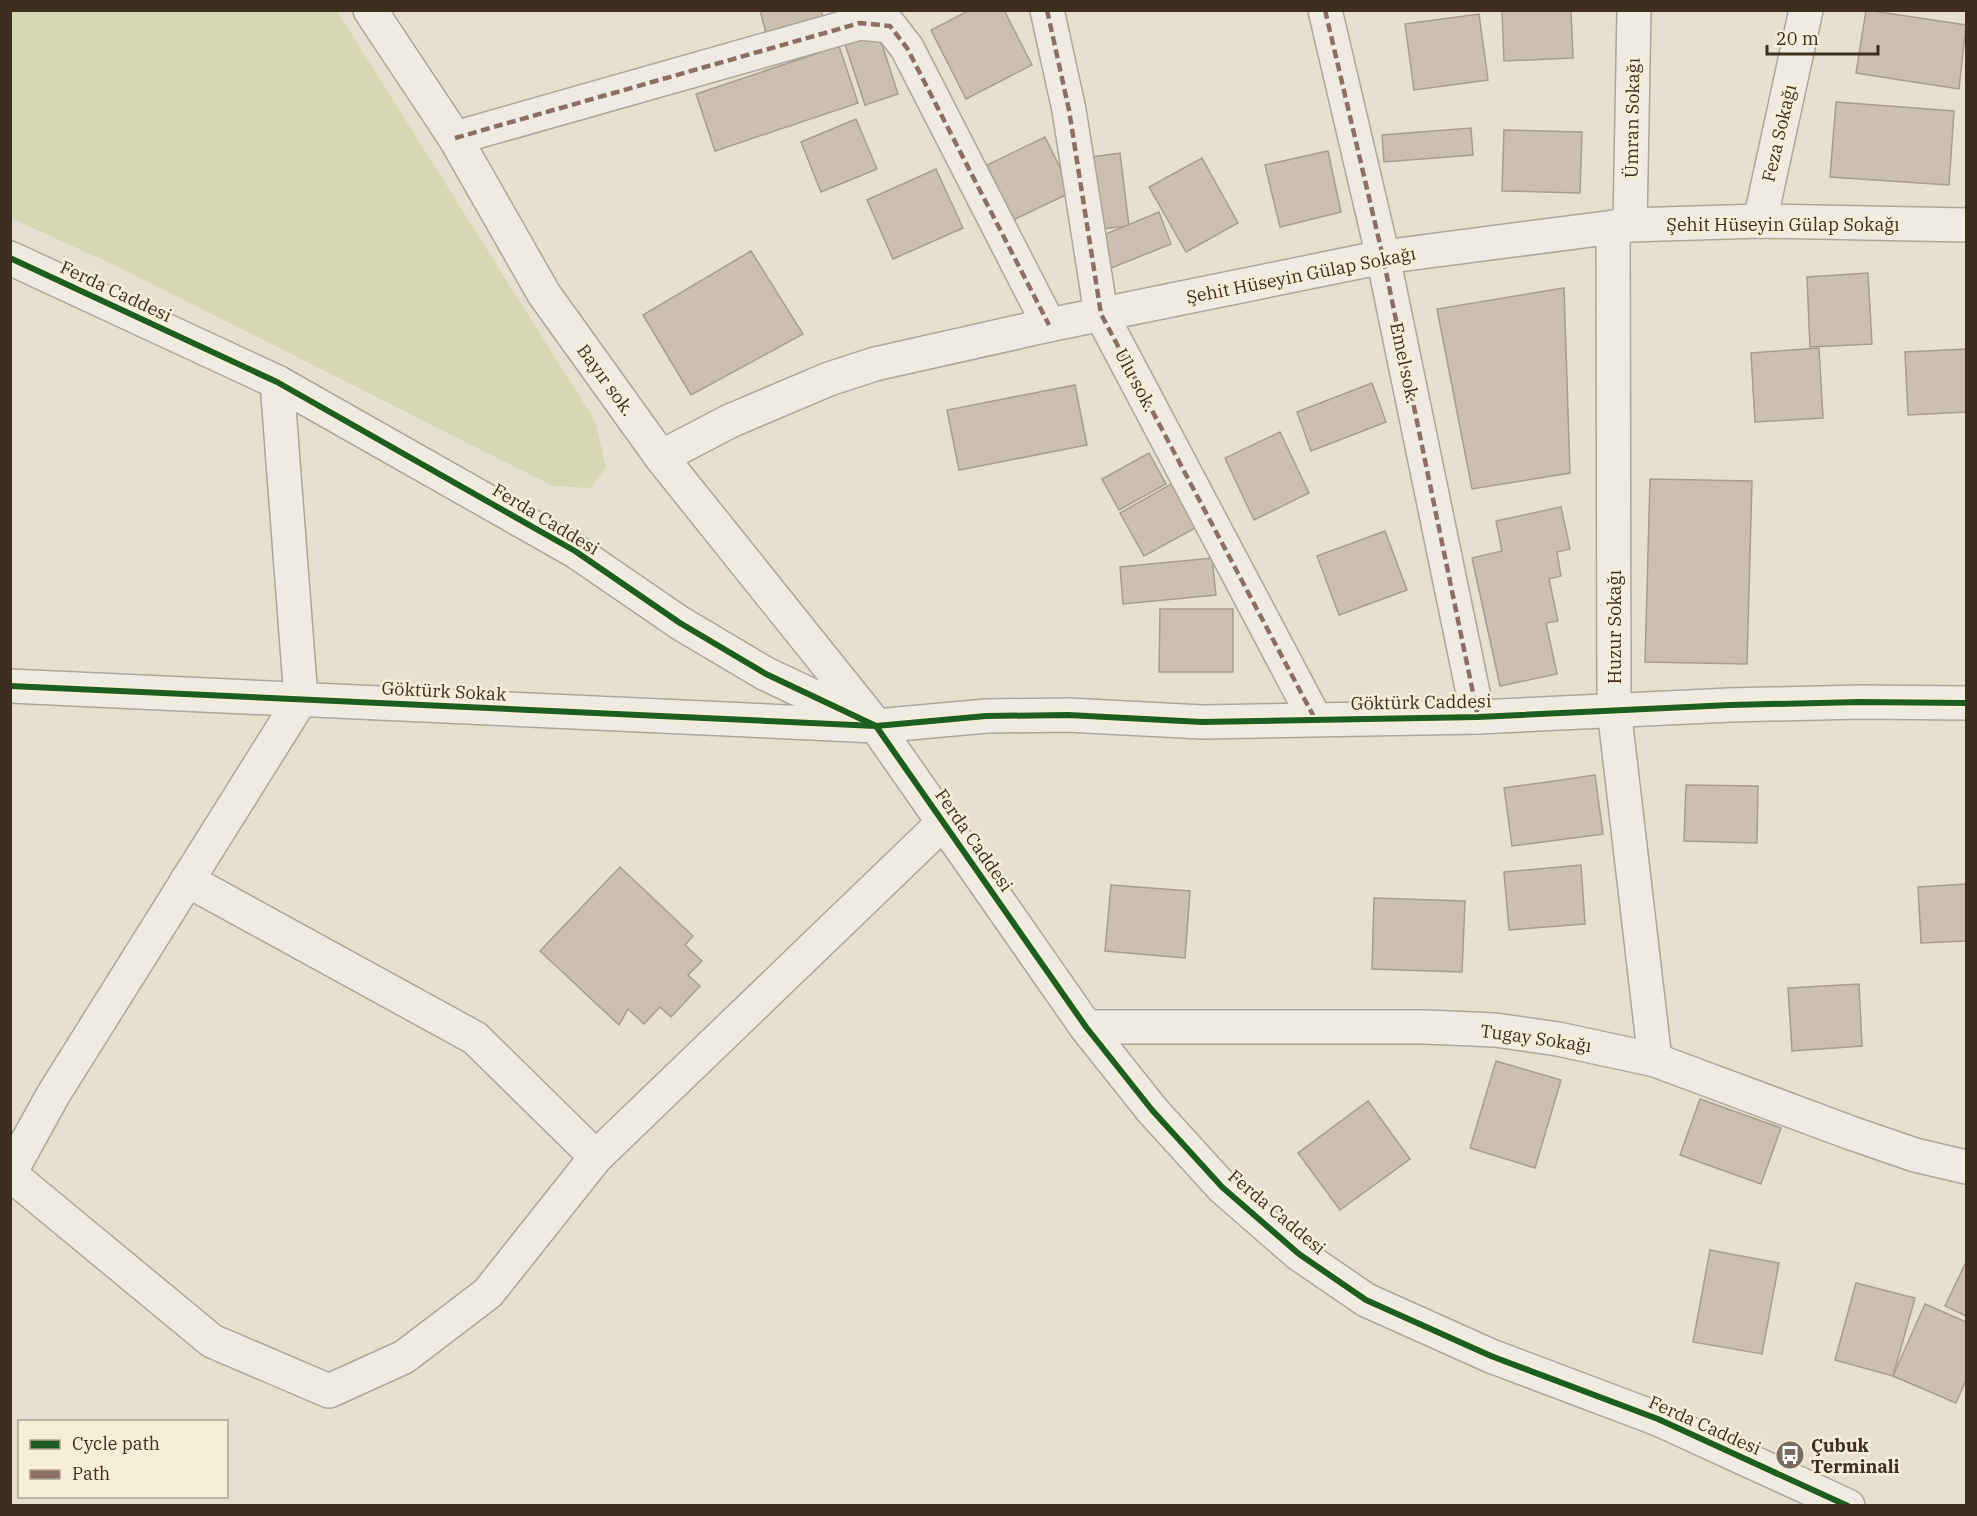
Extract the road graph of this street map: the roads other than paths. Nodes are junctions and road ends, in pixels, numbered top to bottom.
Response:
1 (370, 10) edge
2 (1047, 10) edge
3 (1325, 10) edge
4 (1634, 10) edge
5 (1806, 10) edge
6 (455, 138) junction
7 (1760, 221) junction
8 (1966, 225) edge
9 (1621, 226) junction
10 (1383, 257) junction
11 (10, 258) edge
12 (1101, 314) junction
13 (1049, 324) junction
14 (277, 382) junction
15 (661, 457) junction
16 (10, 686) edge
17 (301, 699) junction
18 (1966, 703) edge
19 (1614, 709) junction
20 (1478, 717) junction
21 (1315, 719) junction
22 (876, 726) junction
23 (943, 823) junction
24 (187, 880) junction
25 (1086, 1027) junction
26 (1655, 1060) junction
27 (596, 1157) junction
28 (1966, 1167) edge
29 (10, 1173) edge
30 (1848, 1506) edge

1 - 6 street, Bayır sok.
2 - 12 street, Ulu sok.
3 - 10 street, Emel sok.
4 - 9 street, Ümran Sokağı
5 - 7 street, Feza Sokağı
6 - 13 street
6 - 15 street, Bayır sok.
7 - 8 street, Şehit Hüseyin Gülap Sokağı
7 - 9 street, Şehit Hüseyin Gülap Sokağı
9 - 10 street, Şehit Hüseyin Gülap Sokağı
9 - 19 street, Huzur Sokağı
10 - 12 street, Şehit Hüseyin Gülap Sokağı
10 - 20 street, Emel sok.
11 - 14 street, Ferda Caddesi
12 - 13 street, Şehit Hüseyin Gülap Sokağı
12 - 21 street, Ulu sok.
13 - 15 street, Şehit Hüseyin Gülap Sokağı
14 - 17 street
14 - 22 street, Ferda Caddesi
15 - 22 street, Bayır sok.
16 - 17 street, Göktürk Sokak
17 - 22 street, Göktürk Sokak
17 - 24 street
18 - 19 street, Göktürk Caddesi
19 - 20 street, Göktürk Caddesi
19 - 26 street, Huzur Sokağı
20 - 21 street, Göktürk Caddesi
21 - 22 street, Göktürk Caddesi
22 - 23 street, Ferda Caddesi
23 - 25 street, Ferda Caddesi
23 - 27 street
24 - 27 street
24 - 29 street
25 - 26 street, Tugay Sokağı
25 - 30 street, Ferda Caddesi
26 - 28 street, Tugay Sokağı
27 - 29 street

